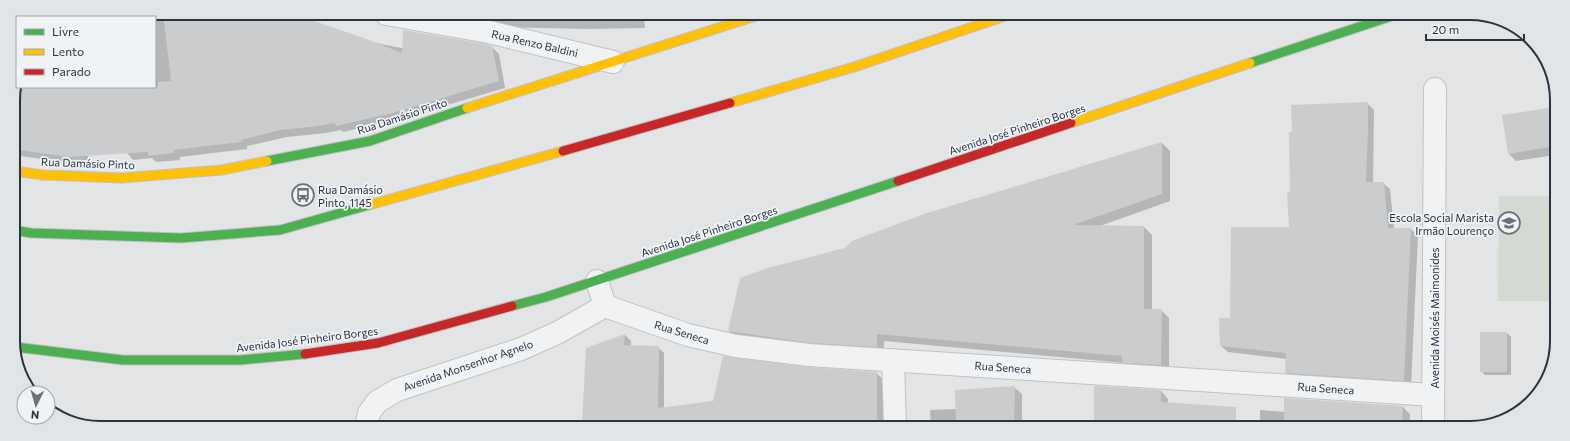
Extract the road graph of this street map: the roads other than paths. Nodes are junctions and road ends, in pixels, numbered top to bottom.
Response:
1 (420, 20) edge
2 (743, 20) edge
3 (993, 20) edge
4 (1380, 20) edge
5 (613, 62) junction
6 (1435, 89) dead end
7 (20, 172) edge
8 (20, 231) edge
9 (597, 281) junction
10 (605, 306) junction
11 (21, 348) edge
12 (894, 360) junction
13 (1433, 395) junction
14 (367, 421) edge
15 (895, 421) edge
16 (1434, 421) edge

1 - 5 street, Rua Renzo Baldini
2 - 5 main road, Rua Damásio Pinto
3 - 8 main road
4 - 9 main road, Avenida José Pinheiro Borges
5 - 7 main road, Rua Damásio Pinto
6 - 13 street, Avenida Moisés Maimonides
9 - 10 street
9 - 11 main road, Avenida José Pinheiro Borges
10 - 12 street, Rua Seneca
10 - 14 street, Avenida Monsenhor Agnelo
12 - 13 street, Rua Seneca
12 - 15 street
13 - 16 street, Avenida Moisés Maimonides

